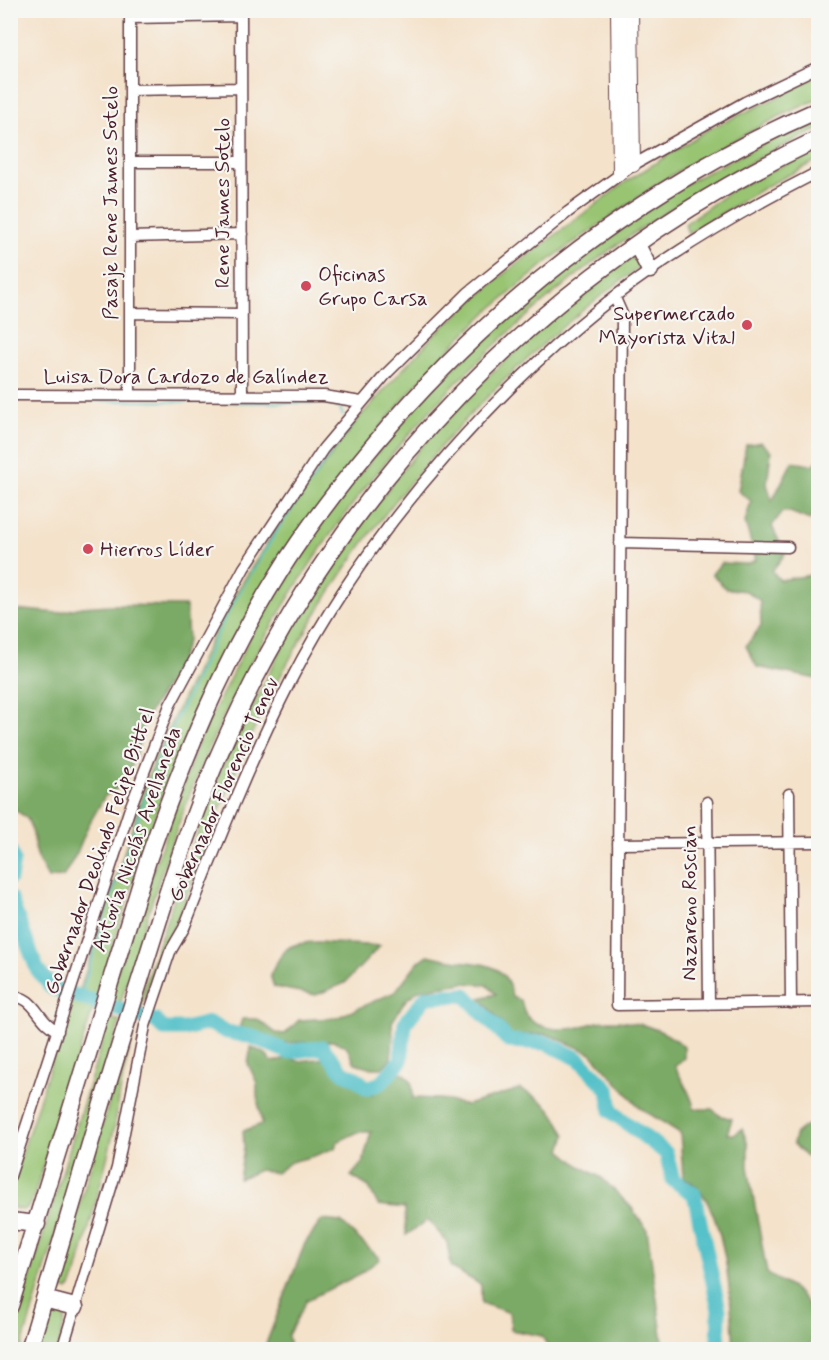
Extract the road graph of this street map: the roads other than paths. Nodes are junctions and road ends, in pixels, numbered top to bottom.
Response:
1 (618, 10) edge
2 (631, 10) edge
3 (241, 13) edge
4 (130, 14) edge
5 (819, 67) edge
6 (241, 88) junction
7 (130, 90) junction
8 (819, 110) edge
9 (819, 139) edge
10 (130, 162) junction
11 (241, 162) junction
12 (633, 165) junction
13 (819, 172) edge
14 (620, 173) junction
15 (242, 234) junction
16 (130, 237) junction
17 (636, 245) junction
18 (651, 270) junction
19 (615, 298) junction
20 (130, 313) junction
21 (242, 314) junction
22 (130, 394) junction
23 (10, 395) edge
24 (242, 395) junction
25 (361, 402) junction
26 (620, 543) junction
27 (788, 547) dead end
28 (789, 794) dead end
29 (707, 802) dead end
30 (789, 842) junction
31 (819, 842) edge
32 (708, 843) junction
33 (618, 844) junction
34 (10, 996) edge
35 (819, 1002) edge
36 (790, 1003) junction
37 (709, 1004) junction
38 (57, 1031) junction
39 (10, 1176) edge
40 (10, 1221) edge
41 (37, 1224) junction
42 (44, 1299) junction
43 (10, 1306) edge
44 (75, 1307) junction
45 (29, 1350) edge
46 (62, 1350) edge

1 - 14 main road
2 - 12 main road
3 - 4 street
3 - 6 street, Rene James Sotelo
4 - 7 street, Pasaje Rene James Sotelo
5 - 12 street, Gobernador Deolindo Felipe Bittel
6 - 7 street
6 - 11 street, Rene James Sotelo
7 - 10 street, Pasaje Rene James Sotelo
8 - 41 highway, Autovía Nicolás Avellaneda
9 - 17 highway
10 - 11 street
10 - 16 street, Pasaje Rene James Sotelo
11 - 15 street, Rene James Sotelo
12 - 14 street, Gobernador Deolindo Felipe Bittel
13 - 18 street, Gobernador Florencio Tenev
14 - 25 street, Gobernador Deolindo Felipe Bittel
15 - 16 street
15 - 21 street, Rene James Sotelo
16 - 20 street, Pasaje Rene James Sotelo
17 - 18 highway
17 - 42 highway
18 - 19 street, Gobernador Florencio Tenev
19 - 26 street
19 - 44 street, Gobernador Florencio Tenev
20 - 21 street
20 - 22 street, Pasaje Rene James Sotelo
21 - 24 street, Rene James Sotelo
22 - 23 street, Luisa Dora Cardozo de Galíndez
22 - 24 street, Luisa Dora Cardozo de Galíndez
24 - 25 street, Luisa Dora Cardozo de Galíndez
25 - 38 street, Gobernador Deolindo Felipe Bittel
26 - 27 street
26 - 33 street
28 - 30 street
29 - 32 street, Nazareno Roscian
30 - 31 street
30 - 32 street
30 - 36 street
32 - 33 street
32 - 37 street, Nazareno Roscian
33 - 37 street
34 - 38 street
35 - 36 street
36 - 37 street
38 - 39 street, Gobernador Deolindo Felipe Bittel
40 - 41 highway
41 - 43 highway, Autovía Nicolás Avellaneda
42 - 44 highway
42 - 45 highway
44 - 46 street, Gobernador Florencio Tenev

